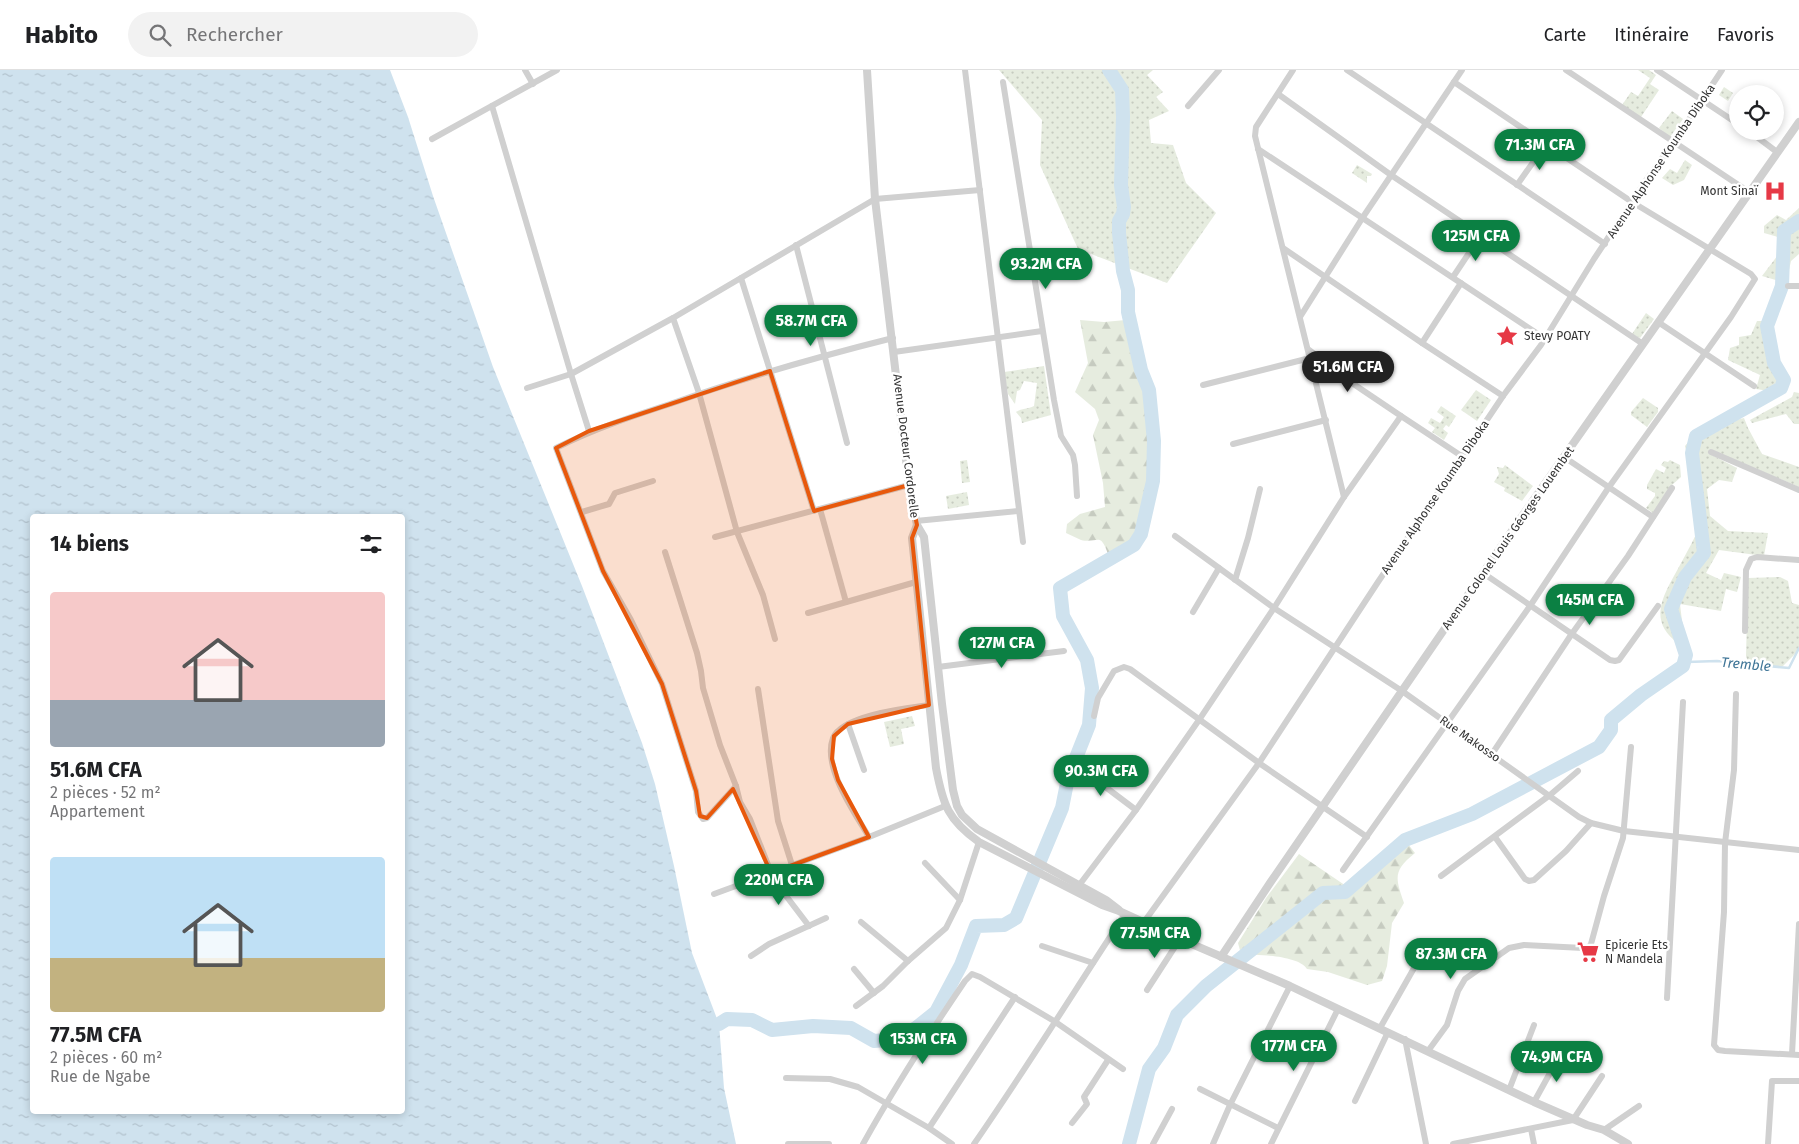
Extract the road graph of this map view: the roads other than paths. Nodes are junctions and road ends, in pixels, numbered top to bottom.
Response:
1 (525, 70) edge
2 (557, 70) edge
3 (867, 70) edge
4 (964, 70) edge
5 (1219, 70) edge
6 (1293, 70) edge
7 (1347, 70) edge
8 (1462, 70) edge
9 (1566, 70) edge
10 (1657, 70) edge
11 (1722, 70) edge
12 (1003, 82) dead end
13 (1454, 82) junction
14 (533, 84) junction
15 (1278, 94) junction
16 (1702, 100) junction
17 (492, 106) junction
18 (1188, 106) dead end
19 (1729, 118) edge
20 (1799, 122) edge
21 (1426, 124) junction
22 (432, 139) dead end
23 (1760, 140) edge
24 (1674, 142) junction
25 (1546, 144) junction
26 (1258, 148) junction
27 (1777, 152) junction
28 (1391, 174) junction
29 (1517, 185) junction
30 (980, 190) junction
31 (1749, 192) junction
32 (875, 199) junction
33 (1632, 202) junction
34 (1363, 217) junction
35 (1481, 235) junction
36 (1605, 244) junction
37 (796, 245) junction
38 (1283, 248) junction
39 (1710, 250) junction
40 (1326, 276) junction
41 (1453, 277) junction
42 (742, 278) junction
43 (1461, 283) junction
44 (1788, 286) dead end
45 (1799, 286) edge
46 (1572, 296) junction
47 (1300, 317) junction
48 (673, 318) junction
49 (1658, 322) junction
50 (1042, 331) junction
51 (998, 337) junction
52 (892, 338) junction
53 (1544, 338) junction
54 (1422, 343) junction
55 (1643, 344) junction
56 (1308, 350) junction
57 (894, 352) junction
58 (1704, 354) junction
59 (824, 355) junction
60 (1310, 358) junction
61 (770, 371) junction
62 (571, 374) junction
63 (1203, 385) dead end
64 (1754, 386) dead end
65 (527, 388) dead end
66 (699, 393) junction
67 (1503, 396) junction
68 (1401, 416) junction
69 (1326, 420) junction
70 (589, 431) junction
71 (847, 444) dead end
72 (1233, 444) dead end
73 (1711, 452) dead end
74 (1463, 457) junction
75 (1564, 457) junction
76 (652, 481) dead end
77 (909, 485) junction
78 (1609, 487) junction
79 (1672, 488) dead end
80 (1260, 489) dead end
81 (1799, 490) edge
82 (1077, 496) dead end
83 (1344, 496) junction
84 (817, 510) junction
85 (1019, 511) junction
86 (582, 512) junction
87 (1653, 517) junction
88 (916, 523) junction
89 (737, 532) junction
90 (1175, 536) dead end
91 (715, 537) dead end
92 (1023, 542) dead end
93 (665, 552) dead end
94 (1799, 560) edge
95 (1220, 568) junction
96 (1483, 573) junction
97 (1235, 580) junction
98 (916, 582) junction
99 (846, 602) junction
100 (1530, 606) junction
101 (1658, 606) dead end
102 (1274, 608) junction
103 (1193, 612) dead end
104 (808, 614) dead end
105 (1745, 631) dead end
106 (1571, 635) junction
107 (775, 639) dead end
108 (1334, 647) junction
109 (1064, 651) dead end
110 (938, 667) junction
111 (758, 689) dead end
112 (1402, 691) junction
113 (1736, 694) dead end
114 (1683, 702) dead end
115 (929, 705) junction
116 (1094, 716) dead end
117 (1199, 720) junction
118 (1447, 722) junction
119 (848, 724) junction
120 (1631, 747) dead end
121 (1492, 754) junction
122 (1259, 763) junction
123 (1079, 767) dead end
124 (864, 770) dead end
125 (1578, 771) dead end
126 (736, 786) junction
127 (1550, 796) junction
128 (945, 806) junction
129 (1322, 806) junction
130 (1136, 810) junction
131 (1590, 823) junction
132 (1624, 831) junction
133 (869, 837) junction
134 (1367, 837) junction
135 (1495, 837) junction
136 (1675, 837) junction
137 (979, 842) junction
138 (1725, 843) junction
139 (1799, 850) edge
140 (925, 863) dead end
141 (792, 865) junction
142 (1040, 869) junction
143 (1343, 870) dead end
144 (771, 873) junction
145 (1441, 876) dead end
146 (1079, 885) junction
147 (1074, 892) junction
148 (714, 894) dead end
149 (960, 900) junction
150 (1122, 912) junction
151 (826, 918) dead end
152 (861, 922) dead end
153 (1144, 922) junction
154 (1799, 924) edge
155 (809, 926) junction
156 (1180, 940) junction
157 (1042, 946) dead end
158 (1422, 954) dead end
159 (751, 956) dead end
160 (1224, 958) junction
161 (908, 961) junction
162 (1093, 962) junction
163 (854, 969) dead end
164 (1290, 986) junction
165 (1147, 990) dead end
166 (874, 993) junction
167 (1015, 997) junction
168 (1666, 998) dead end
169 (856, 1006) dead end
170 (1338, 1009) junction
171 (1054, 1021) junction
172 (1534, 1025) dead end
173 (1380, 1028) junction
174 (1388, 1032) junction
175 (1405, 1040) junction
176 (1428, 1051) junction
177 (1561, 1053) dead end
178 (1796, 1054) edge
179 (1108, 1060) junction
180 (1123, 1069) dead end
181 (1602, 1076) dead end
182 (786, 1078) dead end
183 (1799, 1081) edge
184 (1200, 1089) dead end
185 (1509, 1090) junction
186 (1355, 1101) dead end
187 (1534, 1102) junction
188 (886, 1103) junction
189 (1230, 1105) junction
190 (1639, 1106) dead end
191 (1172, 1109) dead end
192 (1573, 1120) junction
193 (1072, 1123) dead end
194 (929, 1128) junction
195 (1278, 1128) junction
196 (1531, 1129) junction
197 (1604, 1130) junction
198 (788, 1144) edge
199 (829, 1144) edge
200 (863, 1144) edge
201 (952, 1144) edge
202 (974, 1144) edge
203 (1153, 1144) edge
204 (1213, 1144) edge
205 (1271, 1144) edge
206 (1426, 1144) edge
207 (1453, 1144) edge
208 (1534, 1144) edge
209 (1628, 1144) edge
210 (1768, 1144) edge

1 - 14 street
2 - 14 street
3 - 32 street, Avenue Docteur Cordorelle
4 - 30 street
5 - 18 street
6 - 15 street
7 - 21 street
8 - 13 street
9 - 24 street
10 - 16 street
11 - 16 street, Avenue Alphonse Koumba Diboka
12 - 50 street
13 - 21 street
13 - 25 street
14 - 17 street
15 - 26 street
15 - 28 street
16 - 19 street
16 - 24 street, Avenue Alphonse Koumba Diboka
17 - 22 street
17 - 62 street
20 - 27 street, Avenue Colonel Louis Géorges Louembet
21 - 28 street
21 - 29 street
23 - 27 street
24 - 31 street
24 - 33 street, Avenue Alphonse Koumba Diboka
25 - 29 street
25 - 33 street
26 - 34 street
26 - 38 street
27 - 31 street, Avenue Colonel Louis Géorges Louembet
28 - 34 street
28 - 35 street
29 - 36 street
30 - 32 street
30 - 51 street
31 - 39 street, Avenue Colonel Louis Géorges Louembet
32 - 37 street
32 - 52 street, Avenue Docteur Cordorelle
33 - 36 street, Avenue Alphonse Koumba Diboka
33 - 39 street
34 - 40 street
34 - 41 street
35 - 41 street
35 - 46 street
36 - 46 street, Avenue Alphonse Koumba Diboka
37 - 42 street
37 - 59 street
38 - 40 street
38 - 47 street
39 - 49 street, Avenue Colonel Louis Géorges Louembet
39 - 58 street
40 - 47 street
40 - 54 street
41 - 43 street
42 - 48 street
42 - 61 street
43 - 53 street
43 - 54 street
44 - 45 street
46 - 53 street, Avenue Alphonse Koumba Diboka
46 - 55 street
47 - 56 street
48 - 62 street
48 - 66 street
49 - 55 street, Avenue Colonel Louis Géorges Louembet
49 - 58 street
50 - 51 street
50 - 82 street
51 - 57 street
51 - 85 street
52 - 57 street, Avenue Docteur Cordorelle
52 - 59 street
53 - 67 street, Avenue Alphonse Koumba Diboka
54 - 67 street
55 - 75 street, Avenue Colonel Louis Géorges Louembet
56 - 60 street
56 - 68 street
57 - 77 street, Avenue Docteur Cordorelle
58 - 64 street
58 - 78 street
59 - 61 street
59 - 71 street
60 - 63 street
60 - 69 street
61 - 66 street
61 - 84 street
62 - 65 street
62 - 70 street
66 - 70 street
66 - 89 street
67 - 74 street, Avenue Alphonse Koumba Diboka
68 - 74 street
68 - 83 street
69 - 72 street
69 - 83 street
70 - 86 street
73 - 81 street
74 - 108 street, Avenue Alphonse Koumba Diboka
75 - 78 street
75 - 96 street, Avenue Colonel Louis Géorges Louembet
76 - 86 street
77 - 84 street
77 - 88 street, Avenue Docteur Cordorelle
78 - 87 street
78 - 100 street
79 - 87 street
80 - 97 street
83 - 102 street
84 - 89 street
84 - 99 street
85 - 88 street
85 - 92 street
86 - 126 street
87 - 106 street
88 - 98 street, Avenue Docteur Cordorelle
88 - 110 street
89 - 91 street
89 - 107 street
90 - 95 street, Rue Makosso
93 - 126 street
94 - 105 street
95 - 97 street, Rue Makosso
95 - 103 street
96 - 100 street
96 - 112 street, Avenue Colonel Louis Géorges Louembet
97 - 102 street, Rue Makosso
98 - 99 street
98 - 115 street, Avenue Docteur Cordorelle
99 - 104 street
100 - 106 street
100 - 118 street
101 - 106 street
102 - 108 street, Rue Makosso
102 - 117 street
106 - 121 street
108 - 112 street, Rue Makosso
108 - 122 street, Avenue Alphonse Koumba Diboka
109 - 110 street
110 - 142 street
111 - 141 street
112 - 118 street, Rue Makosso
112 - 129 street, Avenue Colonel Louis Géorges Louembet
113 - 138 street
114 - 136 street
115 - 119 street
115 - 128 street, Avenue Docteur Cordorelle
116 - 117 street
117 - 122 street
117 - 130 street
118 - 121 street, Rue Makosso
118 - 134 street
119 - 124 street
119 - 133 street
120 - 132 street
121 - 127 street, Rue Makosso
122 - 129 street
122 - 153 street, Avenue Alphonse Koumba Diboka
123 - 130 street
125 - 127 street
126 - 144 street
127 - 131 street, Rue Makosso
127 - 135 street
128 - 133 street
128 - 137 street, Avenue Docteur Cordorelle
129 - 134 street
129 - 160 street, Avenue Colonel Louis Géorges Louembet
130 - 146 street
131 - 132 street, Rue Makosso
131 - 135 street
132 - 136 street, Rue Makosso
132 - 176 street
133 - 141 street
134 - 143 street
135 - 145 street
136 - 138 street, Rue Makosso
136 - 168 street
137 - 142 street, Avenue Docteur Cordorelle
137 - 149 street
138 - 139 street, Rue Makosso
138 - 178 street
140 - 149 street
141 - 144 street
142 - 146 street
142 - 147 street
144 - 148 street
144 - 155 street
146 - 147 street
146 - 150 street
147 - 150 street
149 - 161 street
150 - 153 street
150 - 162 street
151 - 155 street
152 - 161 street
153 - 156 street
154 - 178 street
155 - 159 street
156 - 160 street
156 - 165 street
157 - 162 street
158 - 173 street
160 - 164 street
161 - 166 street
162 - 171 street
163 - 166 street
164 - 170 street
164 - 189 street
166 - 169 street
167 - 171 street
167 - 188 street
167 - 194 street
170 - 173 street
170 - 195 street
171 - 179 street
171 - 202 street
172 - 185 street
173 - 174 street
174 - 175 street
174 - 186 street
175 - 176 street
175 - 206 street
176 - 185 street
177 - 187 street
179 - 180 street
179 - 193 street
181 - 192 street
182 - 188 street
183 - 210 street
184 - 189 street
185 - 187 street
187 - 192 street
188 - 194 street
188 - 200 street
189 - 195 street
189 - 204 street
190 - 197 street
191 - 203 street
192 - 196 street
192 - 197 street
194 - 201 street
195 - 205 street
196 - 207 street
196 - 208 street
197 - 209 street
198 - 199 street

